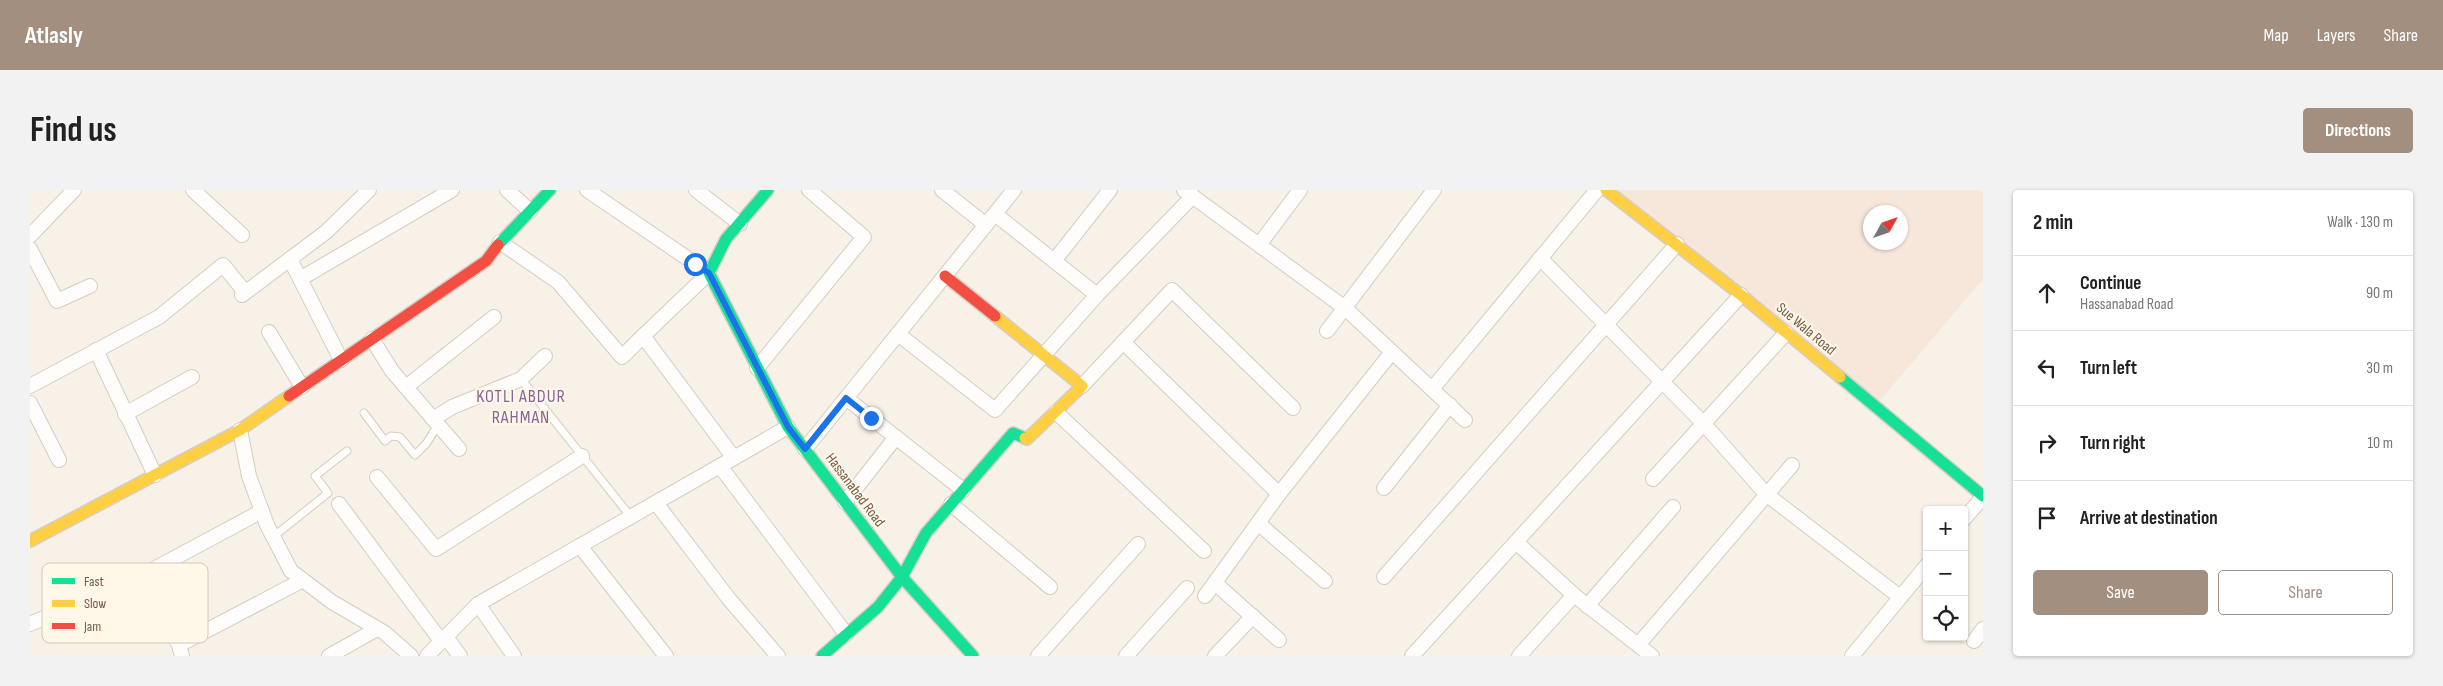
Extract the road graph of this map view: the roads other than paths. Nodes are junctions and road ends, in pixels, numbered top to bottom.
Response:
1 (74, 190) edge
2 (194, 190) edge
3 (369, 190) edge
4 (452, 190) edge
5 (506, 190) edge
6 (550, 190) edge
7 (587, 190) edge
8 (696, 190) edge
9 (768, 190) edge
10 (809, 190) edge
11 (942, 190) edge
12 (1014, 190) edge
13 (1110, 190) edge
14 (1300, 190) edge
15 (1434, 190) edge
16 (1597, 190) edge
17 (1606, 190) edge
18 (1189, 193) edge
19 (530, 211) junction
20 (995, 214) junction
21 (740, 224) junction
22 (986, 225) junction
23 (242, 235) dead end
24 (30, 236) edge
25 (500, 242) junction
26 (1677, 244) junction
27 (1259, 245) junction
28 (30, 250) edge
29 (1540, 258) junction
30 (290, 259) junction
31 (1054, 261) junction
32 (709, 273) junction
33 (945, 276) junction
34 (300, 278) junction
35 (90, 286) dead end
36 (1741, 295) junction
37 (1097, 296) junction
38 (1344, 308) junction
39 (494, 317) dead end
40 (1605, 325) junction
41 (1327, 330) dead end
42 (270, 332) dead end
43 (1786, 333) junction
44 (898, 334) junction
45 (643, 336) junction
46 (372, 339) junction
47 (1123, 342) junction
48 (96, 350) junction
49 (1392, 352) junction
50 (1044, 355) junction
51 (545, 356) dead end
52 (341, 360) junction
53 (757, 368) junction
54 (192, 377) dead end
55 (521, 379) junction
56 (1662, 382) junction
57 (30, 386) edge
58 (1082, 386) junction
59 (302, 387) junction
60 (406, 387) junction
61 (1432, 389) junction
62 (846, 398) junction
63 (30, 403) edge
64 (1450, 405) junction
65 (1293, 408) dead end
66 (1056, 412) junction
67 (364, 413) dead end
68 (125, 414) junction
69 (1465, 420) dead end
70 (436, 422) junction
71 (1704, 424) junction
72 (788, 427) junction
73 (240, 430) junction
74 (896, 437) junction
75 (458, 449) dead end
76 (805, 449) junction
77 (347, 451) dead end
78 (582, 456) junction
79 (734, 458) junction
80 (59, 460) dead end
81 (1792, 465) dead end
82 (720, 466) junction
83 (155, 475) junction
84 (377, 477) dead end
85 (1653, 479) dead end
86 (1384, 488) dead end
87 (963, 490) junction
88 (1279, 494) junction
89 (1766, 494) junction
90 (1983, 496) edge
91 (656, 502) junction
92 (845, 502) junction
93 (339, 504) dead end
94 (952, 504) junction
95 (1673, 507) dead end
96 (262, 511) junction
97 (1968, 514) edge
98 (631, 517) junction
99 (1258, 523) junction
100 (273, 536) junction
101 (30, 542) edge
102 (1516, 542) junction
103 (1138, 544) dead end
104 (580, 546) junction
105 (1204, 551) dead end
106 (165, 563) edge
107 (1923, 570) edge
108 (902, 577) junction
109 (1384, 577) dead end
110 (303, 580) junction
111 (1325, 581) dead end
112 (1215, 583) junction
113 (1050, 587) dead end
114 (1187, 588) dead end
115 (1574, 595) junction
116 (1205, 596) dead end
117 (1900, 597) junction
118 (478, 604) junction
119 (1587, 606) junction
120 (1253, 616) junction
121 (42, 619) edge
122 (30, 624) edge
123 (377, 629) junction
124 (1983, 629) edge
125 (846, 634) junction
126 (208, 635) edge
127 (443, 639) junction
128 (1279, 640) dead end
129 (1974, 641) dead end
130 (195, 643) edge
131 (1638, 645) junction
132 (181, 651) edge
133 (829, 654) edge
134 (329, 656) edge
135 (411, 656) edge
136 (427, 656) edge
137 (460, 656) edge
138 (514, 656) edge
139 (666, 656) edge
140 (778, 656) edge
141 (973, 656) edge
142 (1038, 656) edge
143 (1126, 656) edge
144 (1215, 656) edge
145 (1412, 656) edge
146 (1519, 656) edge
147 (1652, 656) edge
148 (1852, 656) edge

1 - 24 street
2 - 23 street
3 - 30 street
4 - 34 street
5 - 19 street
6 - 19 street
7 - 32 street
8 - 21 street
9 - 21 street
10 - 53 street
11 - 22 street
12 - 20 street
13 - 31 street
14 - 27 street
15 - 38 street
16 - 29 street
17 - 26 street, Sue Wala Road
18 - 27 street
18 - 37 street
19 - 25 street
20 - 22 street
20 - 31 street
21 - 32 street
22 - 33 street
25 - 45 street
25 - 46 street
26 - 36 street, Sue Wala Road
26 - 40 street
27 - 38 street
28 - 35 street
29 - 40 street
29 - 61 street
30 - 34 street
30 - 48 street
31 - 37 street
32 - 45 street
32 - 53 street, Hassanabad Road
33 - 44 street
33 - 50 street
34 - 52 street
36 - 43 street, Sue Wala Road
36 - 56 street
37 - 50 street
38 - 41 street
38 - 49 street
39 - 60 street
40 - 56 street
40 - 109 street
42 - 59 street
43 - 71 street
43 - 90 street, Sue Wala Road
44 - 50 street
44 - 62 street
45 - 79 street
46 - 52 street
46 - 60 street
47 - 58 street
47 - 65 street
47 - 88 street
48 - 57 street
48 - 68 street
49 - 61 street
49 - 88 street
50 - 58 street
51 - 55 street
52 - 59 street
53 - 72 street, Hassanabad Road
54 - 68 street
55 - 70 street
55 - 78 lane
56 - 71 street
56 - 102 street
58 - 66 street
59 - 73 street
60 - 70 street
61 - 64 street
62 - 74 street
62 - 76 street
63 - 80 street
64 - 69 street
64 - 86 street
66 - 87 street
66 - 105 street
67 - 70 lane
68 - 83 street
70 - 75 street
71 - 85 street
71 - 89 street
72 - 76 street, Hassanabad Road
72 - 79 street
73 - 83 street
73 - 96 street
74 - 87 street
74 - 92 street
76 - 92 street, Hassanabad Road
77 - 100 lane
78 - 84 street
78 - 98 lane
79 - 82 street
81 - 89 street
82 - 91 street
82 - 125 street
83 - 101 street
87 - 94 street
88 - 99 street
89 - 117 street
89 - 131 street
90 - 97 street
91 - 98 street
91 - 140 street
92 - 108 street, Hassanabad Road
93 - 127 street
94 - 108 street
94 - 113 street
95 - 119 street
96 - 100 street
96 - 106 street
98 - 104 street
99 - 111 street
99 - 112 street
100 - 110 street
102 - 115 street
102 - 145 street
103 - 142 street
104 - 118 street
104 - 139 street
107 - 117 street
108 - 125 street
108 - 141 street, Hassanabad Road
110 - 123 street
110 - 126 street
112 - 116 street
112 - 120 street
114 - 143 street
115 - 119 street
115 - 146 street
117 - 148 street
118 - 127 street
118 - 138 street
119 - 131 street
120 - 128 street
120 - 144 street
121 - 122 street
123 - 134 street
123 - 135 street
124 - 129 street
125 - 133 street
127 - 136 street
127 - 137 street
130 - 132 street
131 - 147 street

